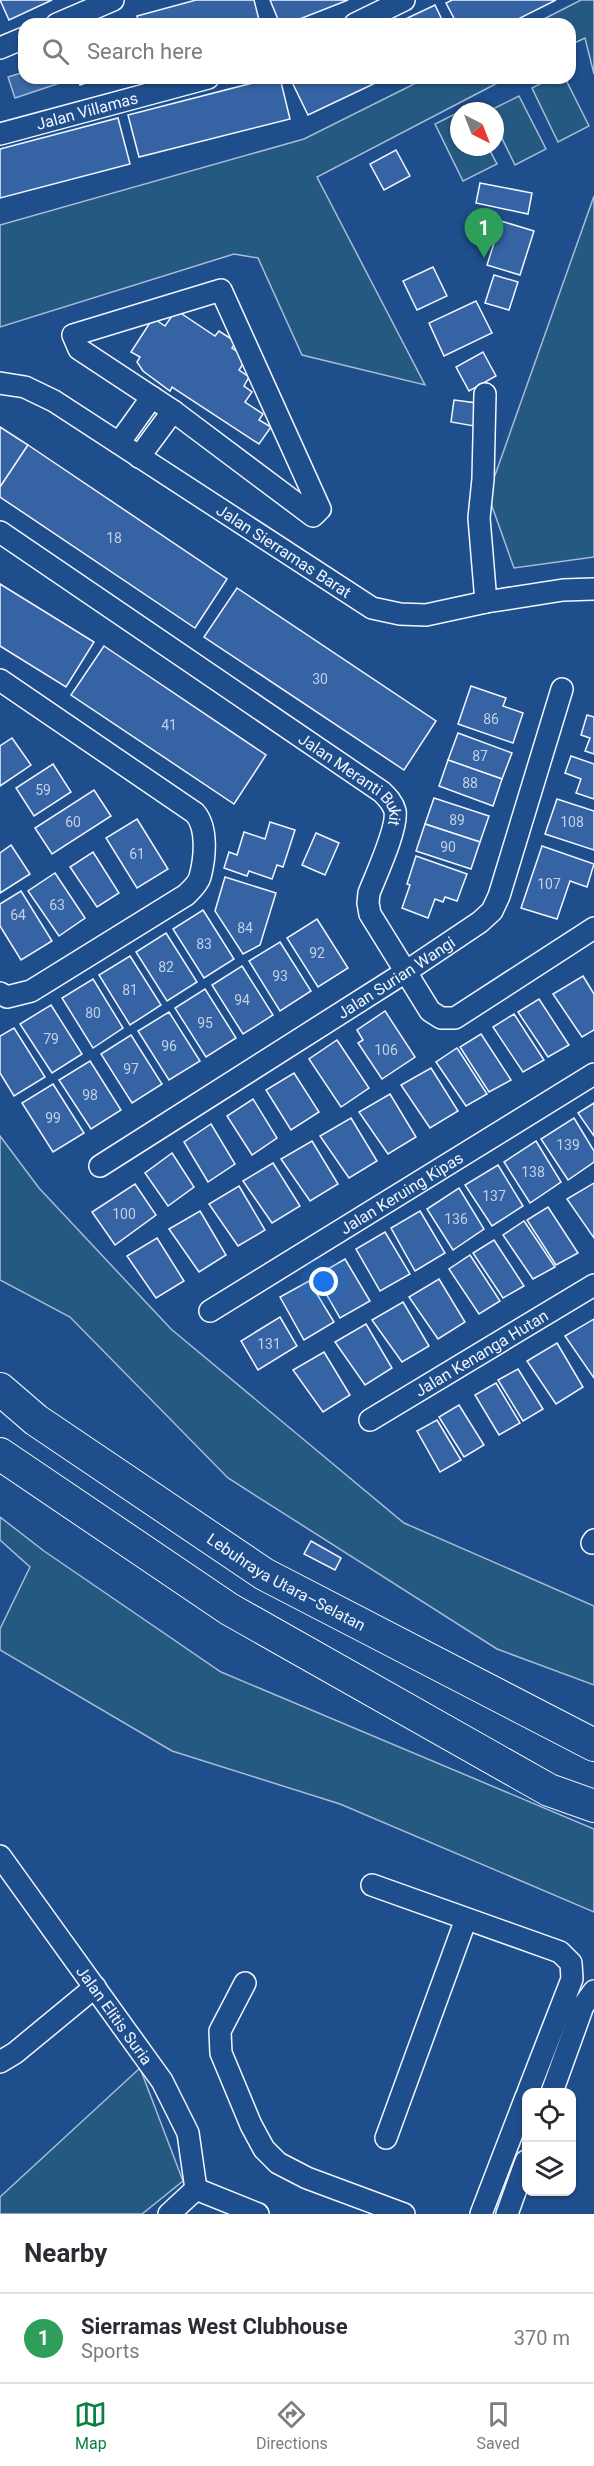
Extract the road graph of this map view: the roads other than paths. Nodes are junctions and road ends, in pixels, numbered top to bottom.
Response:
1 (113, 0) edge
2 (404, 0) edge
3 (71, 18) edge
4 (367, 18) edge
5 (18, 40) edge
6 (0, 48) edge
7 (186, 84) edge
8 (0, 134) edge
9 (0, 383) edge
10 (485, 394) dead end
11 (152, 397) junction
12 (173, 411) junction
13 (119, 443) junction
14 (139, 457) junction
15 (0, 532) edge
16 (594, 590) edge
17 (486, 602) junction
18 (0, 680) edge
19 (561, 689) dead end
20 (594, 928) edge
21 (407, 971) junction
22 (0, 993) edge
23 (594, 1074) edge
24 (100, 1166) dead end
25 (594, 1285) edge
26 (210, 1311) dead end
27 (0, 1389) edge
28 (370, 1420) dead end
29 (0, 1454) edge
30 (594, 1745) edge
31 (594, 1806) edge
32 (0, 1856) edge
33 (372, 1885) dead end
34 (466, 1919) junction
35 (245, 1983) dead end
36 (95, 1988) junction
37 (594, 1991) edge
38 (0, 2062) edge
39 (530, 2088) edge
40 (553, 2088) edge
41 (522, 2108) edge
42 (386, 2138) dead end
43 (522, 2172) edge
44 (196, 2189) junction
45 (169, 2214) edge
46 (258, 2214) edge
47 (404, 2214) edge
48 (482, 2214) edge
49 (507, 2214) edge

1 - 3 street
2 - 4 street
5 - 6 street
7 - 8 street, Jalan Villamas
9 - 13 street, Jalan Sierramas Barat
10 - 17 street
11 - 12 street
11 - 12 street
11 - 13 street
12 - 14 street
13 - 14 street, Jalan Sierramas Barat
14 - 17 street, Jalan Sierramas Barat
15 - 21 street, Jalan Meranti Bukit
16 - 17 street, Jalan Sierramas Barat
18 - 22 street
19 - 21 street, Jalan Surian Wangi
20 - 21 street, Jalan Meranti Bukit
21 - 24 street, Jalan Surian Wangi
23 - 26 street, Jalan Keruing Kipas
25 - 28 street, Jalan Kenanga Hutan
27 - 30 highway, Lebuhraya Utara–Selatan
29 - 31 highway
32 - 36 street, Jalan Elitis Suria
33 - 34 street
34 - 39 street
34 - 42 street
35 - 47 street
36 - 38 street
36 - 44 street, Jalan Elitis Suria
37 - 40 street
41 - 48 street
43 - 49 street
44 - 45 street
44 - 46 street

